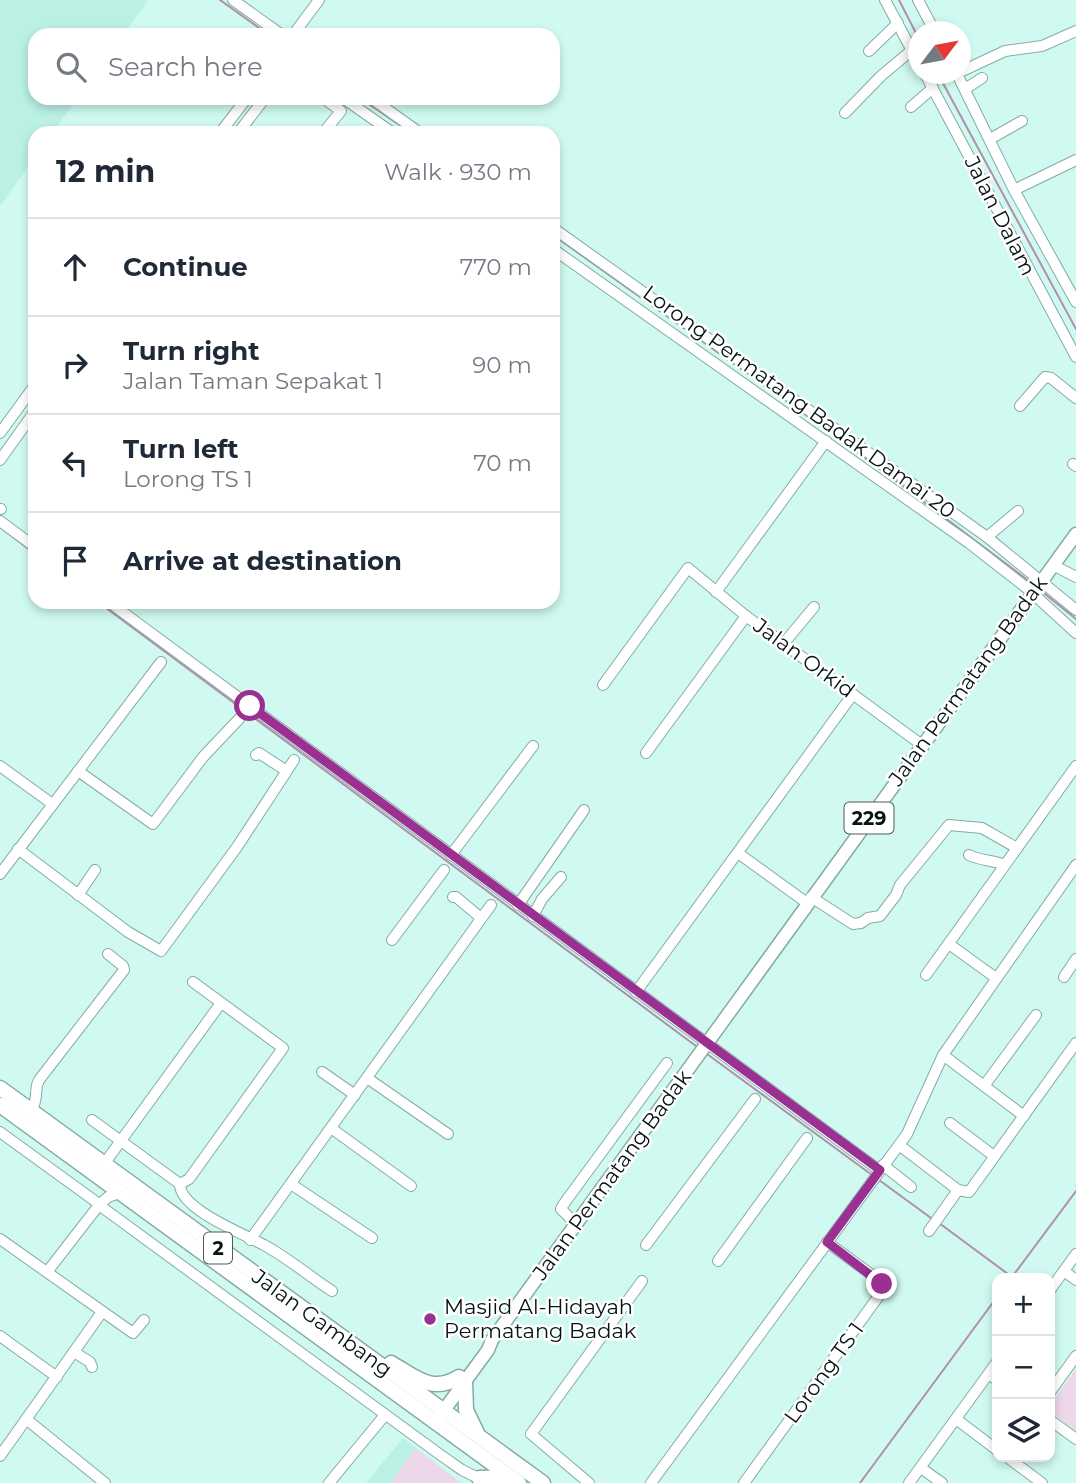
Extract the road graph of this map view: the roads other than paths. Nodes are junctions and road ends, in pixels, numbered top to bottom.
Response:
1 (233, 0) edge
2 (319, 0) edge
3 (885, 0) edge
4 (918, 0) edge
5 (929, 21) edge
6 (898, 23) junction
7 (272, 28) edge
8 (298, 28) edge
9 (1076, 31) edge
10 (908, 42) edge
11 (869, 51) dead end
12 (908, 53) edge
13 (971, 67) edge
14 (982, 78) dead end
15 (931, 84) edge
16 (963, 84) edge
17 (933, 88) junction
18 (965, 89) junction
19 (242, 105) edge
20 (260, 105) edge
21 (333, 105) edge
22 (353, 105) edge
23 (381, 105) edge
24 (911, 107) dead end
25 (845, 113) dead end
26 (1022, 121) dead end
27 (225, 126) edge
28 (244, 126) edge
29 (329, 126) edge
30 (383, 126) edge
31 (410, 126) edge
32 (990, 139) junction
33 (1076, 160) edge
34 (1014, 190) junction
35 (560, 233) edge
36 (560, 254) edge
37 (1076, 302) edge
38 (1076, 357) edge
39 (28, 395) edge
40 (1076, 398) edge
41 (1020, 406) dead end
42 (28, 421) edge
43 (0, 433) edge
44 (826, 441) junction
45 (0, 460) edge
46 (1018, 511) dead end
47 (0, 520) edge
48 (1076, 534) edge
49 (988, 537) junction
50 (28, 542) edge
51 (1053, 565) junction
52 (1076, 577) edge
53 (1042, 580) junction
54 (716, 592) junction
55 (1032, 594) junction
56 (814, 607) dead end
57 (118, 609) edge
58 (1076, 610) edge
59 (746, 616) junction
60 (1076, 634) edge
61 (784, 643) junction
62 (161, 662) dead end
63 (603, 685) dead end
64 (853, 694) junction
65 (239, 719) dead end
66 (922, 745) junction
67 (533, 746) dead end
68 (646, 753) dead end
69 (256, 755) dead end
70 (294, 760) dead end
71 (1076, 766) edge
72 (1, 768) edge
73 (78, 771) junction
74 (285, 771) junction
75 (51, 803) junction
76 (584, 810) dead end
77 (1017, 848) junction
78 (18, 849) junction
79 (737, 853) junction
80 (451, 855) junction
81 (969, 855) dead end
82 (1005, 865) junction
83 (1076, 865) edge
84 (95, 870) dead end
85 (444, 870) dead end
86 (0, 874) edge
87 (561, 877) dead end
88 (79, 895) junction
89 (453, 897) dead end
90 (809, 900) junction
91 (491, 905) dead end
92 (518, 905) junction
93 (533, 916) junction
94 (481, 918) junction
95 (392, 940) dead end
96 (949, 944) junction
97 (108, 954) dead end
98 (1076, 959) edge
99 (926, 975) dead end
100 (1064, 976) dead end
101 (996, 978) junction
102 (193, 982) dead end
103 (636, 992) junction
104 (221, 1003) junction
105 (1036, 1015) dead end
106 (707, 1043) junction
107 (1076, 1043) edge
108 (943, 1055) junction
109 (667, 1063) dead end
110 (322, 1072) dead end
111 (367, 1078) junction
112 (984, 1086) junction
113 (0, 1088) edge
114 (355, 1096) junction
115 (755, 1099) dead end
116 (0, 1105) edge
117 (31, 1111) junction
118 (1024, 1116) junction
119 (92, 1120) dead end
120 (950, 1123) dead end
121 (331, 1128) junction
122 (0, 1132) edge
123 (448, 1134) dead end
124 (807, 1139) dead end
125 (120, 1140) junction
126 (898, 1145) junction
127 (995, 1156) junction
128 (104, 1164) junction
129 (880, 1169) junction
130 (102, 1180) junction
131 (180, 1184) junction
132 (291, 1184) junction
133 (411, 1186) dead end
134 (911, 1187) dead end
135 (963, 1191) junction
136 (119, 1193) junction
137 (97, 1203) junction
138 (198, 1209) junction
139 (186, 1224) junction
140 (576, 1224) junction
141 (933, 1225) dead end
142 (372, 1238) dead end
143 (0, 1239) edge
144 (250, 1240) junction
145 (827, 1242) junction
146 (646, 1245) dead end
147 (1076, 1254) edge
148 (718, 1261) dead end
149 (1064, 1271) junction
150 (47, 1272) junction
151 (1076, 1280) edge
152 (642, 1282) dead end
153 (1055, 1283) edge
154 (332, 1291) dead end
155 (102, 1312) junction
156 (144, 1320) dead end
157 (335, 1331) junction
158 (0, 1336) edge
159 (74, 1352) junction
160 (1076, 1356) edge
161 (92, 1367) dead end
162 (57, 1377) junction
163 (992, 1378) edge
164 (462, 1379) junction
165 (1055, 1385) edge
166 (436, 1414) junction
167 (385, 1415) junction
168 (26, 1419) junction
169 (956, 1419) junction
170 (1055, 1424) edge
171 (480, 1437) junction
172 (1076, 1439) edge
173 (992, 1446) edge
174 (0, 1456) edge
175 (1014, 1462) edge
176 (920, 1468) junction
177 (514, 1480) edge
178 (485, 1481) edge
179 (936, 1481) edge
180 (105, 1483) edge
181 (330, 1483) edge
182 (543, 1483) edge
183 (589, 1483) edge
184 (651, 1483) edge
185 (744, 1483) edge
186 (909, 1483) edge
187 (1042, 1483) edge

1 - 7 street
2 - 8 street
3 - 6 street
4 - 5 street
6 - 10 street
6 - 11 street
9 - 13 street
12 - 25 street
14 - 18 street
15 - 17 street, Jalan Dalam
16 - 18 street
17 - 24 street
17 - 38 street, Jalan Dalam
18 - 32 street
19 - 27 street
20 - 28 street
21 - 29 street
22 - 30 street
23 - 31 street
26 - 32 street
32 - 34 street
33 - 34 street
34 - 37 street
35 - 49 street, Lorong Permatang Badak Damai 20
36 - 44 street
39 - 43 street
40 - 41 street
42 - 45 street
44 - 54 street
44 - 55 street
46 - 49 street
47 - 50 street
48 - 51 main road, Jalan Permatang Badak / 229
49 - 53 street, Lorong Permatang Badak Damai 20
51 - 52 street
51 - 53 main road, Jalan Permatang Badak / 229
53 - 55 main road, Jalan Permatang Badak / 229
53 - 58 street, Lorong Permatang Badak Damai 20
54 - 59 street, Jalan Orkid
54 - 63 street, Jalan Orkid
55 - 60 street
55 - 66 main road, Jalan Permatang Badak / 229
56 - 61 street
57 - 80 street
59 - 61 street, Jalan Orkid
59 - 68 street
61 - 64 street, Jalan Orkid
62 - 73 street
64 - 66 street, Jalan Orkid
64 - 79 street
65 - 73 street
66 - 90 main road, Jalan Permatang Badak / 229
67 - 80 street
69 - 74 street
70 - 74 street
71 - 77 street
72 - 75 street
73 - 75 street
74 - 88 street
75 - 78 street
76 - 92 street
77 - 82 street
77 - 90 street
78 - 86 street
78 - 88 street
79 - 90 street
79 - 103 street
80 - 92 street
81 - 82 street
82 - 96 street
83 - 101 street
84 - 88 street
85 - 95 street
87 - 93 street
89 - 94 street
90 - 106 main road, Jalan Permatang Badak / 229
91 - 94 street
92 - 93 street
93 - 103 street
94 - 111 street
96 - 99 street
96 - 101 street
97 - 117 street
98 - 100 street
101 - 108 street
102 - 104 street
103 - 106 street
104 - 125 street
104 - 131 street
105 - 112 street
106 - 129 street
106 - 140 main road, Jalan Permatang Badak / 229
107 - 118 street
108 - 112 street
108 - 126 street
109 - 140 street
110 - 114 street
111 - 114 street
111 - 123 street
112 - 118 street
113 - 117 highway, Jalan Gambang / 2
114 - 121 street
115 - 146 street
116 - 130 highway, Jalan Gambang / 2
117 - 128 highway, Jalan Gambang / 2
118 - 127 street
119 - 125 street
120 - 127 street
121 - 132 street
121 - 133 street
122 - 137 street
124 - 148 street
125 - 128 street
125 - 131 street
126 - 129 street
126 - 135 street
127 - 135 street
128 - 139 highway, Jalan Gambang / 2
129 - 134 street
129 - 145 street
130 - 136 highway, Jalan Gambang / 2
130 - 137 street
131 - 138 street
132 - 142 street
132 - 144 street
135 - 141 street
136 - 137 street
136 - 166 highway, Jalan Gambang / 2
137 - 150 street
137 - 167 street
138 - 139 street
138 - 144 street
139 - 157 highway, Jalan Gambang / 2
140 - 164 main road, Jalan Permatang Badak / 229
143 - 150 street
144 - 154 street
145 - 184 street
145 - 185 street, Lorong TS 1
147 - 149 street
149 - 151 street
149 - 153 street
150 - 155 street
152 - 183 street
155 - 156 street
155 - 159 street
157 - 164 highway
157 - 166 highway, Jalan Gambang / 2
158 - 162 street
159 - 161 street
159 - 162 street
160 - 165 street
162 - 168 street
163 - 169 street
164 - 166 main road, Jalan Permatang Badak / 229
164 - 171 highway
166 - 171 highway, Jalan Gambang / 2
166 - 177 highway, Jalan Gambang / 2
167 - 178 street
167 - 181 street
168 - 174 street
168 - 180 street
169 - 173 street
169 - 176 street
170 - 172 street
171 - 182 highway, Jalan Gambang / 2
175 - 187 street
176 - 179 street
176 - 186 street
177 - 178 highway

